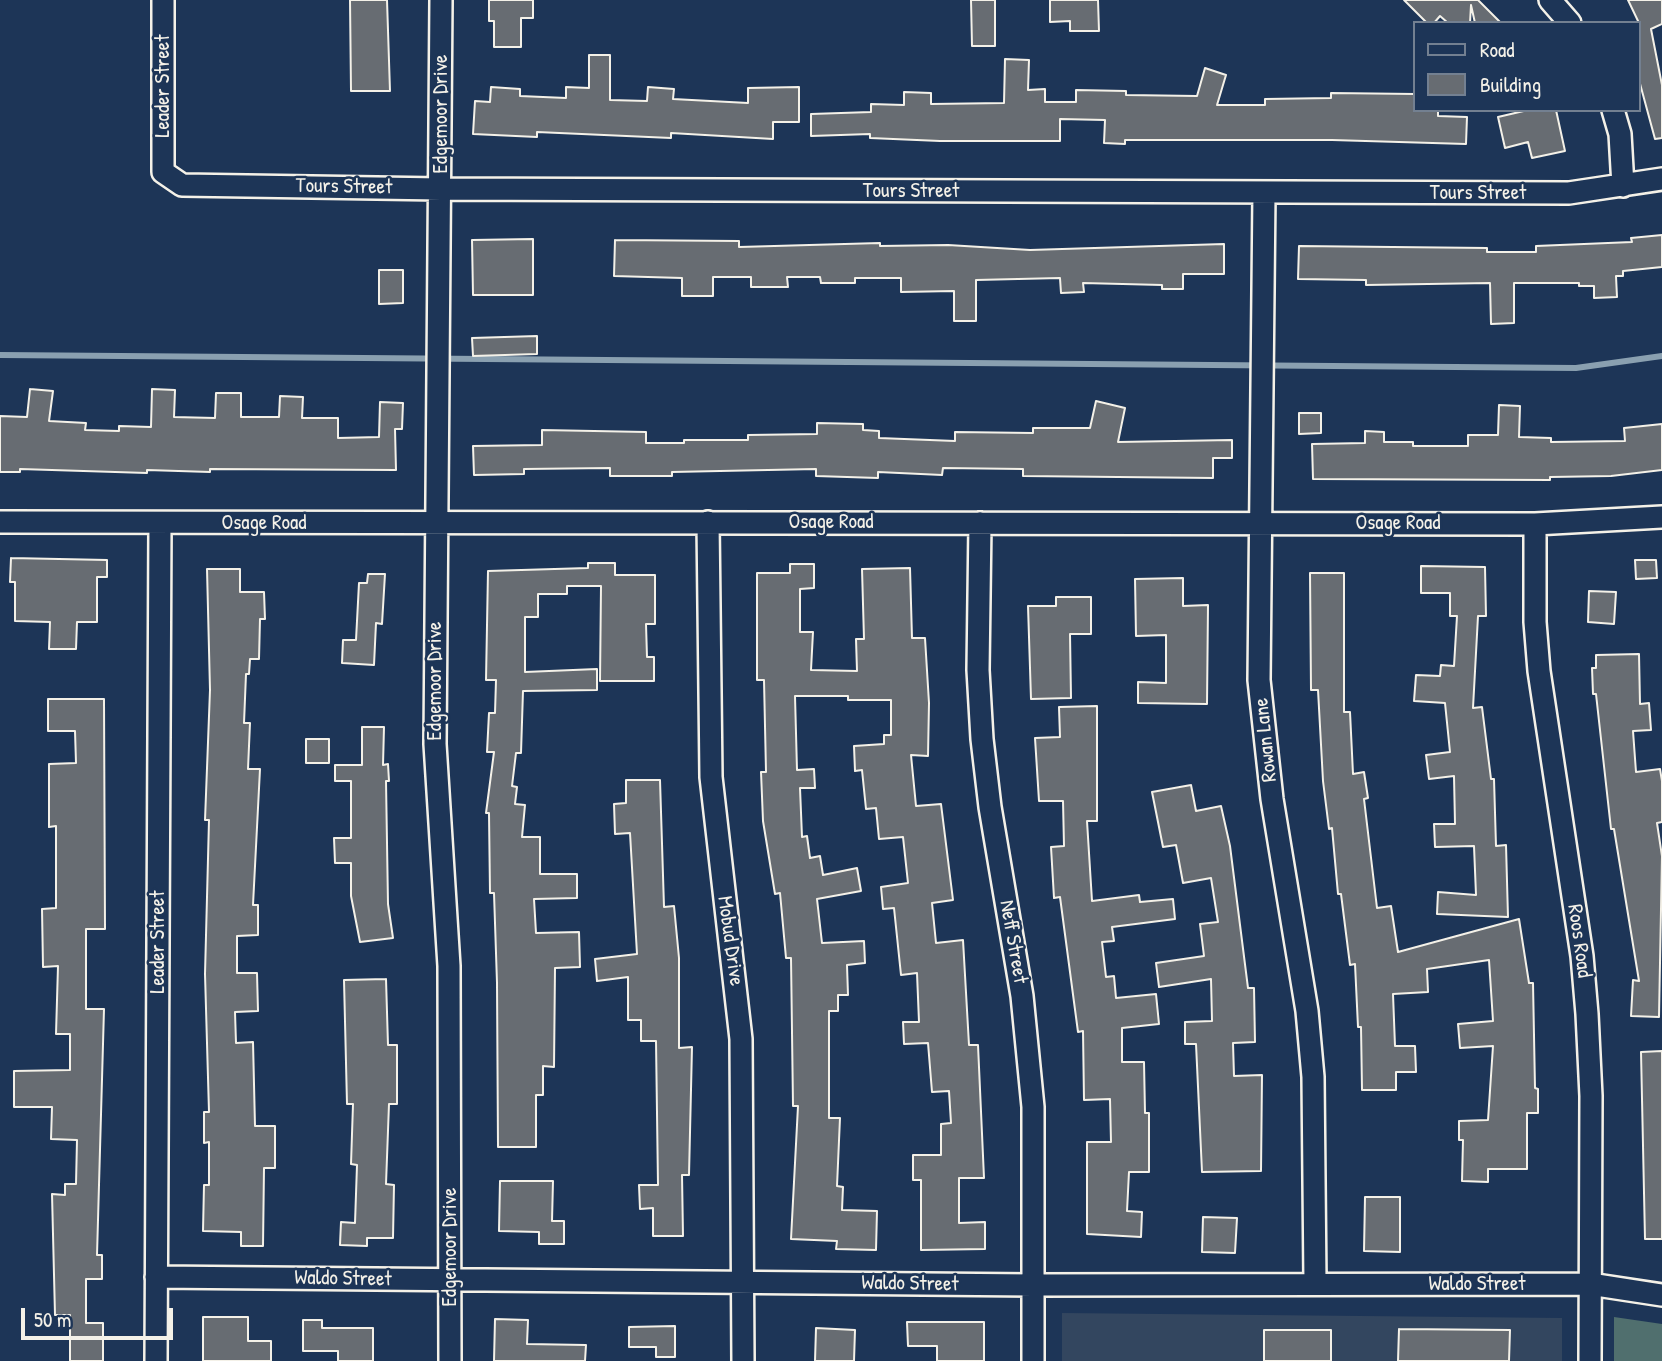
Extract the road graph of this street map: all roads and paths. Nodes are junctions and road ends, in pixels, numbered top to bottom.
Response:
1 (163, 0) edge
2 (441, 0) edge
3 (1550, 0) edge
4 (1568, 21) edge
5 (1614, 112) edge
6 (163, 172) joint
7 (1662, 179) edge
8 (1623, 186) junction
9 (441, 189) junction
10 (1264, 193) junction
11 (1662, 517) edge
12 (435, 521) junction
13 (0, 522) edge
14 (708, 522) junction
15 (160, 523) junction
16 (980, 523) junction
17 (1260, 523) junction
18 (1535, 524) junction
19 (156, 1277) junction
20 (450, 1280) junction
21 (744, 1282) junction
22 (1315, 1283) junction
23 (1590, 1284) junction
24 (1033, 1285) junction
25 (1662, 1295) edge
26 (156, 1361) edge
27 (450, 1361) edge
28 (743, 1361) edge
29 (1033, 1361) edge
30 (1590, 1361) edge

1 - 6 street, Leader Street
2 - 9 street, Edgemoor Drive
3 - 4 street
5 - 8 street
6 - 9 street, Tours Street
7 - 8 street, Tours Street
8 - 10 street, Tours Street
9 - 10 street, Tours Street
9 - 12 street, Edgemoor Drive
10 - 17 street, Rowan Lane
11 - 18 street, Osage Road
12 - 14 street, Osage Road
12 - 15 street, Osage Road
12 - 20 street, Edgemoor Drive
13 - 15 street, Osage Road
14 - 16 street, Osage Road
14 - 21 street, Mobud Drive
15 - 19 street, Leader Street
16 - 17 street, Osage Road
16 - 24 street, Neff Street
17 - 18 street, Osage Road
17 - 22 street, Rowan Lane
18 - 23 street, Roos Road
19 - 20 street, Waldo Street
19 - 26 street, Leader Street
20 - 21 street, Waldo Street
20 - 27 street, Edgemoor Drive
21 - 24 street, Waldo Street
21 - 28 street, Mobud Drive
22 - 23 street, Waldo Street
22 - 24 street, Waldo Street
23 - 25 street, Waldo Street
23 - 30 street, Roos Road
24 - 29 street, Neff Street

